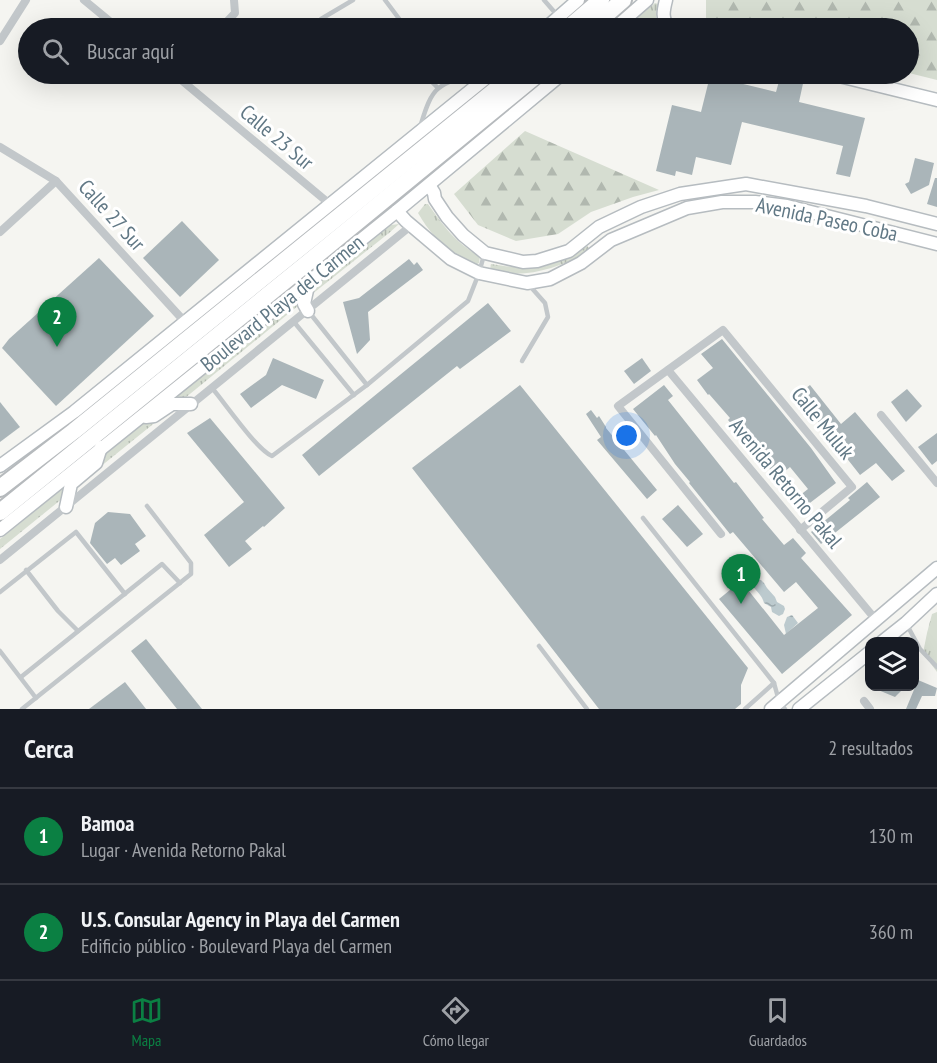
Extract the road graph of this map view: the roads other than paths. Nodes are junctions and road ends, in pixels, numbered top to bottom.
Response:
1 (26, 0) edge
2 (84, 0) edge
3 (234, 0) edge
4 (353, 0) edge
5 (384, 0) edge
6 (544, 0) edge
7 (578, 0) edge
8 (601, 0) edge
9 (623, 0) edge
10 (647, 0) edge
11 (666, 0) edge
12 (106, 18) edge
13 (230, 18) edge
14 (323, 18) edge
15 (398, 18) edge
16 (559, 18) edge
17 (566, 18) edge
18 (571, 18) edge
19 (602, 18) edge
20 (626, 18) edge
21 (664, 18) edge
22 (0, 41) edge
23 (189, 84) edge
24 (434, 84) edge
25 (446, 84) edge
26 (478, 84) edge
27 (503, 84) edge
28 (526, 84) edge
29 (550, 84) edge
30 (872, 84) edge
31 (438, 88) junction
32 (937, 100) edge
33 (418, 132) junction
34 (0, 147) edge
35 (56, 181) junction
36 (429, 185) junction
37 (331, 205) junction
38 (641, 207) junction
39 (397, 211) junction
40 (406, 221) junction
41 (937, 224) edge
42 (641, 227) junction
43 (0, 232) edge
44 (937, 244) edge
45 (484, 253) junction
46 (479, 273) junction
47 (309, 281) junction
48 (527, 283) junction
49 (308, 311) junction
50 (185, 322) junction
51 (294, 322) junction
52 (522, 361) dead end
53 (668, 369) junction
54 (367, 385) junction
55 (212, 388) junction
56 (354, 395) junction
57 (191, 404) junction
58 (881, 415) dead end
59 (139, 418) junction
60 (101, 447) junction
61 (0, 466) edge
62 (937, 483) edge
63 (0, 488) edge
64 (147, 506) dead end
65 (66, 507) junction
66 (0, 512) edge
67 (643, 518) dead end
68 (0, 530) edge
69 (800, 530) junction
70 (721, 534) dead end
71 (0, 560) edge
72 (937, 568) edge
73 (26, 570) junction
74 (180, 583) junction
75 (0, 592) edge
76 (125, 594) junction
77 (937, 594) edge
78 (876, 620) junction
79 (906, 623) junction
80 (78, 631) junction
81 (888, 637) edge
82 (539, 646) dead end
83 (0, 651) edge
84 (865, 656) edge
85 (937, 667) edge
86 (21, 677) junction
87 (774, 683) junction
88 (36, 698) junction
89 (864, 701) dead end
90 (778, 706) edge
91 (22, 709) edge
92 (587, 709) edge
93 (745, 709) edge
94 (799, 709) edge
95 (870, 709) edge

1 - 22 street
2 - 12 street
3 - 13 street
4 - 14 lane
5 - 15 lane
6 - 16 lane
7 - 17 main road
8 - 18 highway
9 - 19 highway
10 - 20 main road
11 - 21 main road
23 - 37 street, Calle 23 Sur
24 - 31 lane
25 - 31 lane
26 - 33 main road
27 - 63 highway
28 - 66 highway
29 - 36 main road, Boulevard Playa del Carmen
30 - 32 main road
31 - 33 lane
33 - 37 main road
34 - 35 street, Calle 27 Sur
35 - 43 street
35 - 50 street, Calle 27 Sur
36 - 39 main road, Boulevard Playa del Carmen
36 - 45 main road, Avenida Paseo Coba
37 - 50 main road
38 - 41 main road, Avenida Paseo Coba
38 - 42 main road
38 - 45 main road, Avenida Paseo Coba
39 - 40 main road, Avenida Paseo Coba
39 - 47 main road, Boulevard Playa del Carmen
40 - 46 main road, Avenida Paseo Coba
40 - 49 street
42 - 44 main road, Avenida Paseo Coba
42 - 48 main road, Avenida Paseo Coba
45 - 46 lane
46 - 48 main road, Avenida Paseo Coba
46 - 54 lane
47 - 49 main road
47 - 59 main road, Boulevard Playa del Carmen
48 - 52 lane
49 - 51 street
49 - 54 lane
50 - 61 main road
51 - 55 street
51 - 56 lane
53 - 69 street, Avenida Retorno Pakal
53 - 69 street, Calle Muluk
53 - 70 street
54 - 56 lane
55 - 56 lane
55 - 57 street
57 - 59 main road
57 - 65 street
58 - 62 street
59 - 60 main road, Boulevard Playa del Carmen
60 - 65 main road
60 - 68 main road, Boulevard Playa del Carmen
64 - 74 lane
65 - 71 street
67 - 87 lane
69 - 78 street, Avenida Retorno Pakal
72 - 78 main road
73 - 75 lane
73 - 76 lane
73 - 80 lane
74 - 76 lane
74 - 88 lane
76 - 80 lane
77 - 79 main road
78 - 90 main road
79 - 81 main road
79 - 85 lane
80 - 86 lane
82 - 92 lane
83 - 86 lane
84 - 94 main road
86 - 88 lane
87 - 90 lane
87 - 93 lane
88 - 91 lane
89 - 95 street

